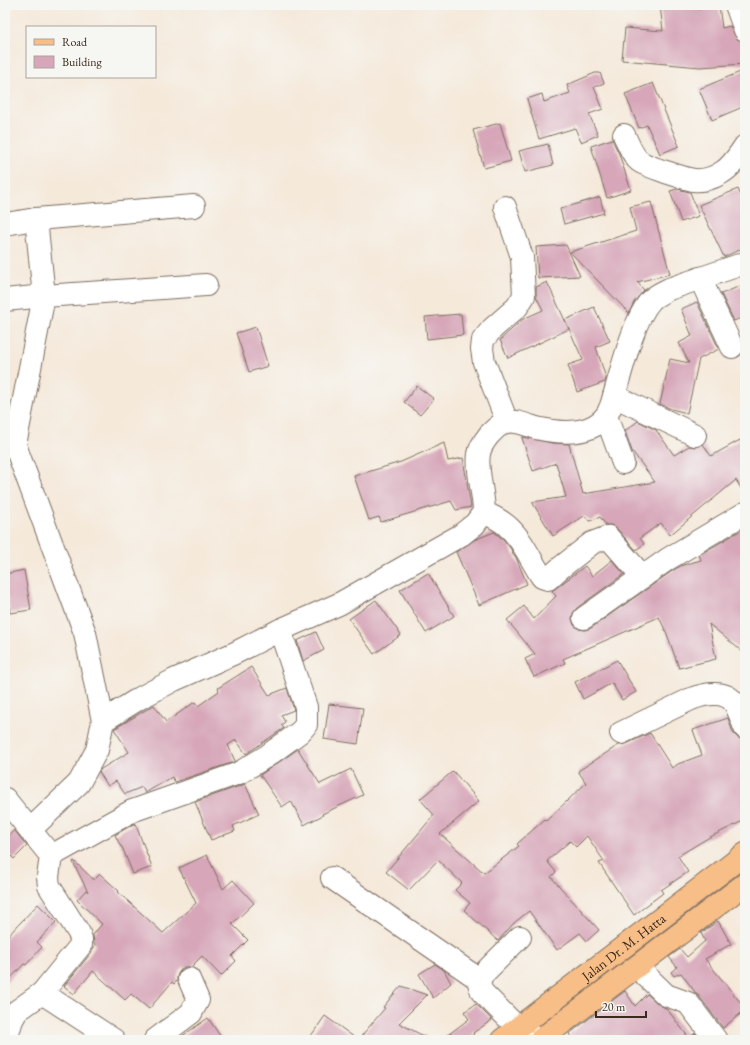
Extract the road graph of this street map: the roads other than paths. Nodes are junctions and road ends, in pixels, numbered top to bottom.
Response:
1 (736, 5) edge
2 (745, 30) edge
3 (624, 135) dead end
4 (745, 146) edge
5 (194, 206) dead end
6 (504, 207) dead end
7 (36, 219) junction
8 (5, 224) edge
9 (745, 263) edge
10 (700, 278) junction
11 (206, 285) dead end
12 (44, 296) junction
13 (5, 300) edge
14 (732, 347) dead end
15 (614, 396) junction
16 (606, 416) junction
17 (507, 422) junction
18 (695, 435) dead end
19 (623, 463) dead end
20 (484, 512) junction
21 (745, 512) edge
22 (643, 577) junction
23 (584, 618) dead end
24 (280, 630) junction
25 (103, 721) junction
26 (745, 728) edge
27 (621, 733) dead end
28 (5, 799) edge
29 (30, 830) junction
30 (745, 854) edge
31 (51, 856) junction
32 (332, 878) dead end
33 (745, 884) edge
34 (520, 938) dead end
35 (637, 967) junction
36 (189, 979) dead end
37 (480, 980) junction
38 (42, 994) junction
39 (510, 1034) edge
40 (7, 1036) dead end
41 (114, 1040) edge
42 (155, 1040) edge
43 (539, 1040) edge
44 (716, 1040) edge

1 - 2 street
3 - 4 street
5 - 7 street
6 - 17 street
7 - 8 street
7 - 12 street
9 - 10 street
10 - 14 street
10 - 15 street
11 - 12 street
12 - 13 street
12 - 25 street
15 - 16 street
15 - 18 street
16 - 17 street
16 - 19 street
17 - 20 street
20 - 22 street
20 - 24 street
21 - 22 street
22 - 23 street
24 - 25 street
24 - 31 street
25 - 29 street
26 - 27 street
28 - 29 street
29 - 31 street
30 - 39 main road, Jalan Dr. M. Hatta
31 - 38 street
32 - 37 street
33 - 35 main road, Jalan Dr. M. Hatta
34 - 37 street
35 - 43 main road, Jalan Dr. M. Hatta
35 - 44 street
36 - 42 street
37 - 39 street
38 - 40 street
38 - 41 street
39 - 43 street

